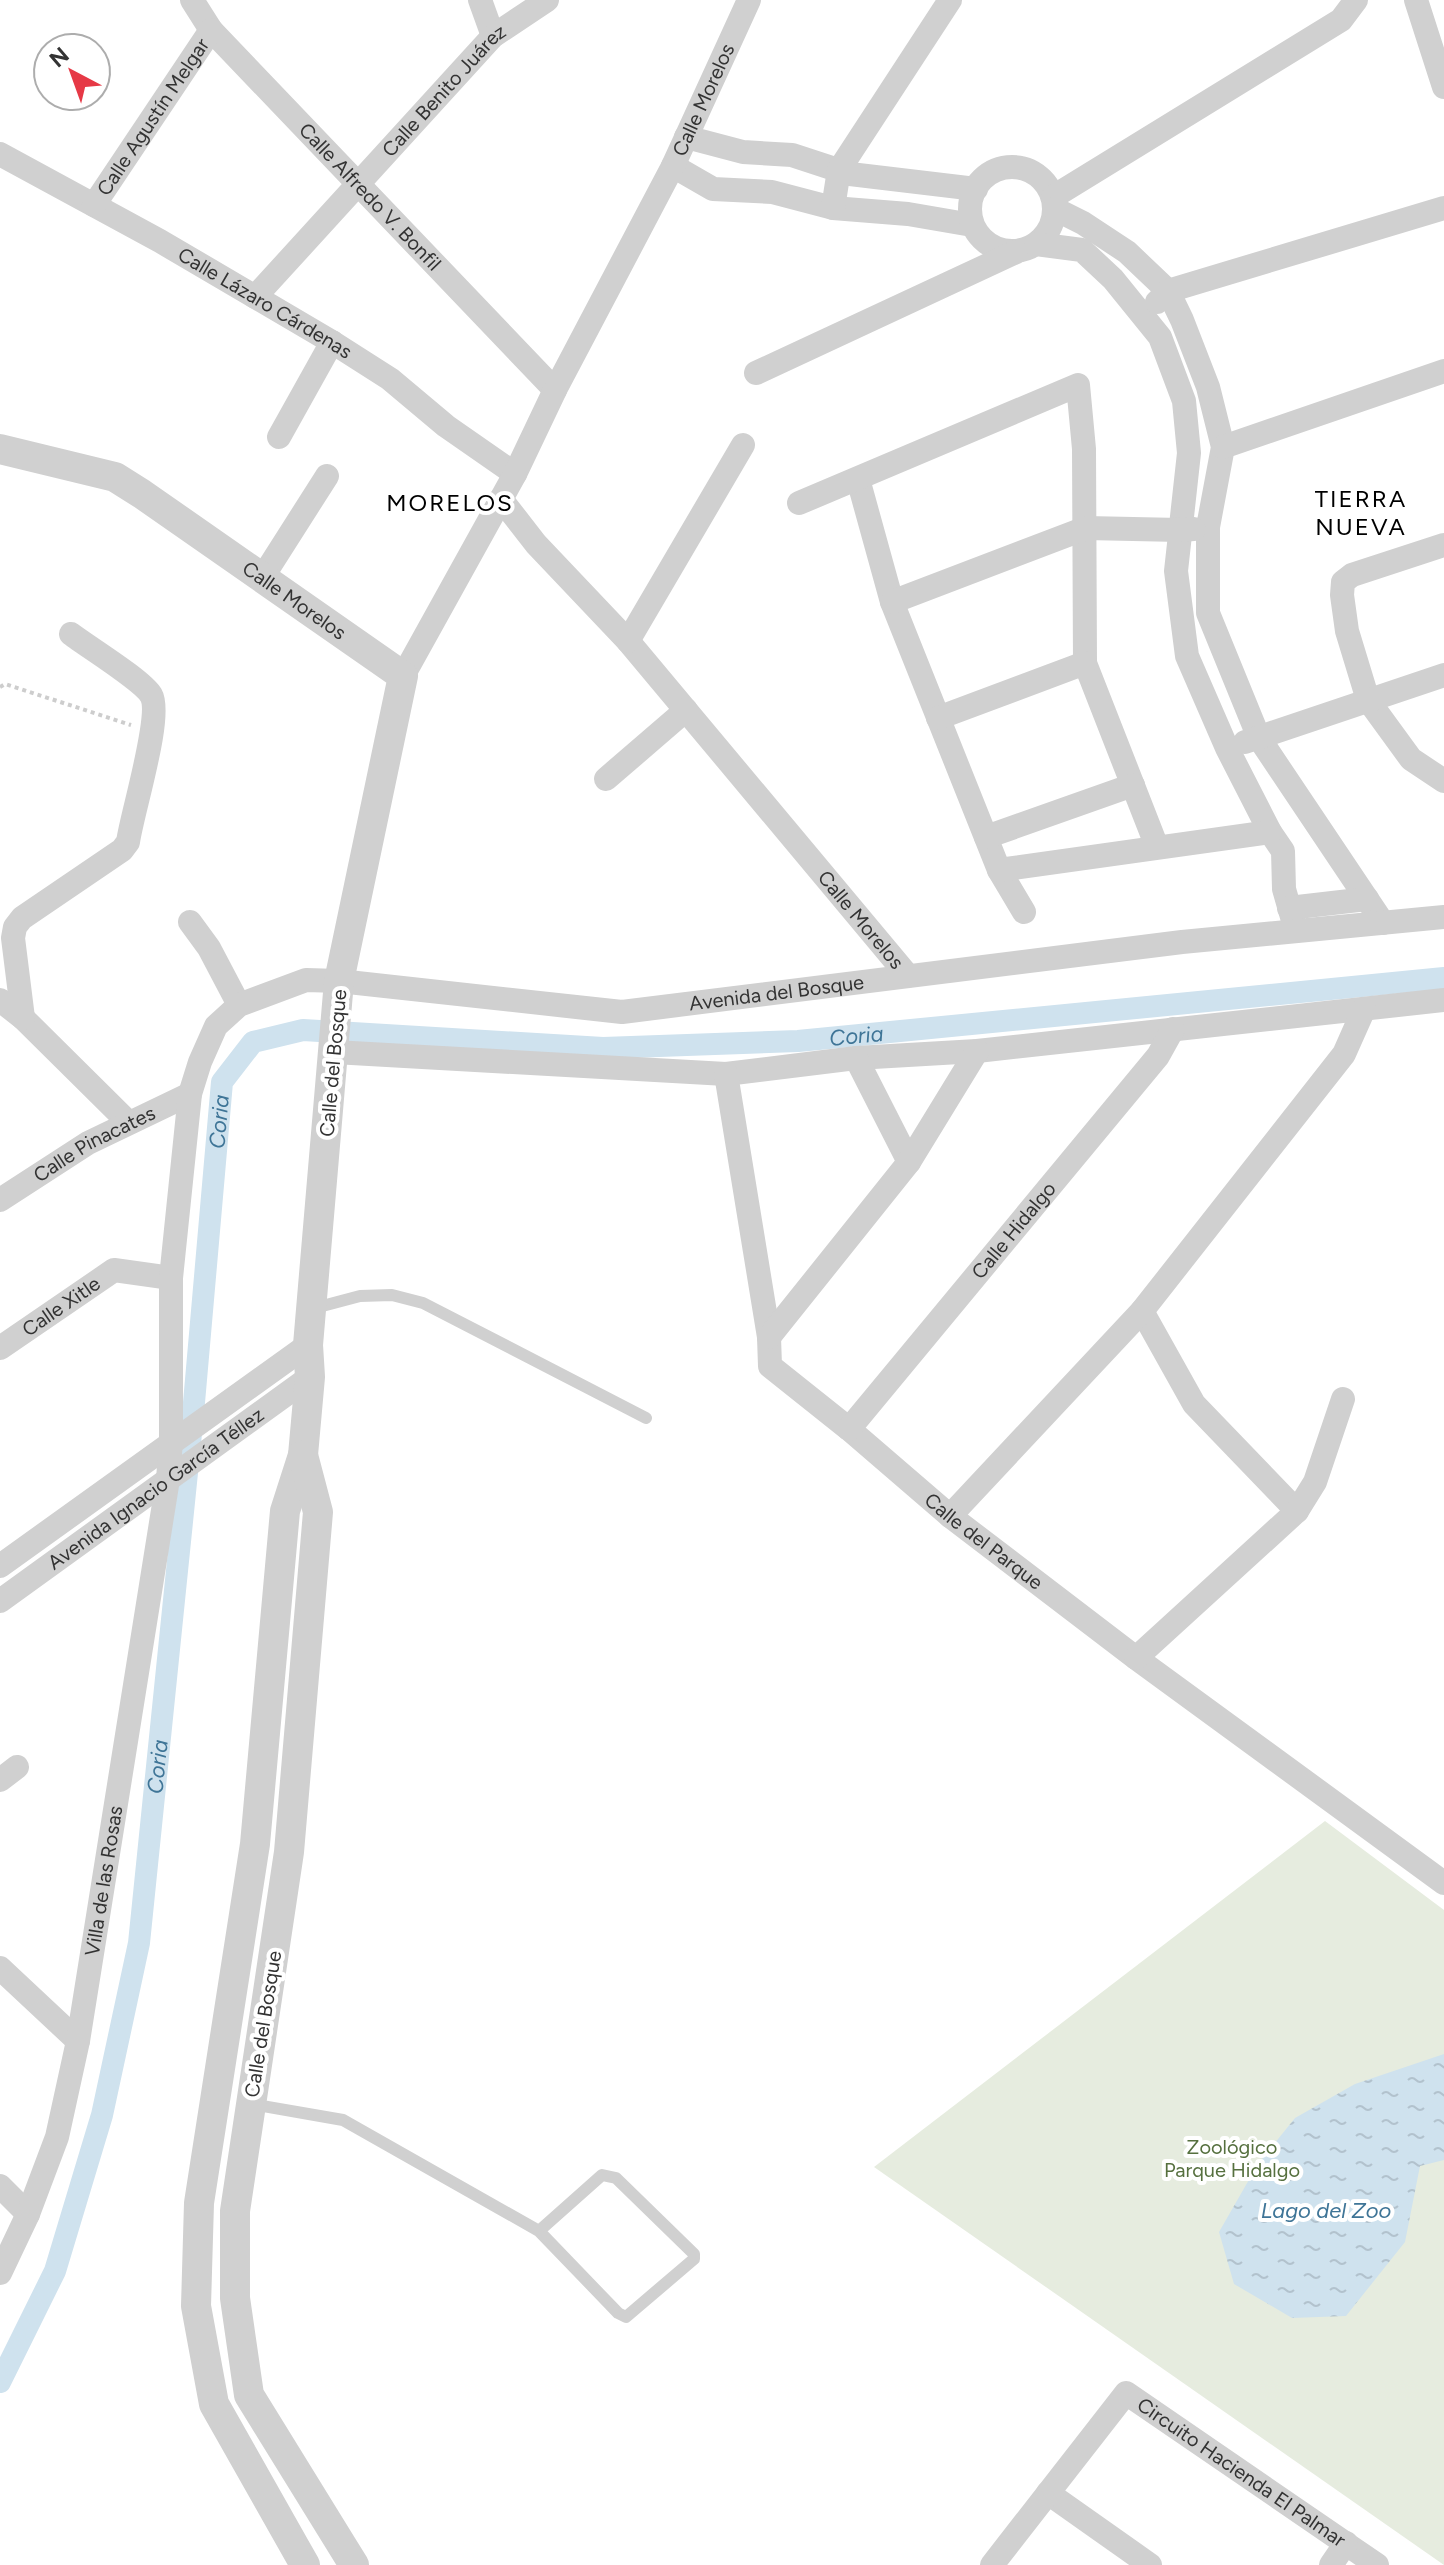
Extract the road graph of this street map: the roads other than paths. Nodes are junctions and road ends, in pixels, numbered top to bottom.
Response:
1 (192, 0) edge
2 (480, 0) edge
3 (547, 0) edge
4 (749, 0) edge
5 (950, 0) edge
6 (1356, 0) edge
7 (1416, 0) edge
8 (211, 30) junction
9 (493, 36) junction
10 (1444, 87) edge
11 (686, 137) junction
12 (0, 154) edge
13 (673, 166) junction
14 (839, 170) junction
15 (357, 185) junction
16 (976, 189) junction
17 (1054, 203) junction
18 (94, 205) junction
19 (833, 208) junction
20 (1444, 208) edge
21 (972, 225) junction
22 (1026, 248) junction
23 (1168, 291) junction
24 (255, 297) junction
25 (1144, 315) junction
26 (332, 342) junction
27 (1444, 371) edge
28 (756, 373) dead end
29 (555, 390) junction
30 (279, 437) dead end
31 (743, 445) dead end
32 (1223, 447) junction
33 (0, 449) edge
34 (515, 474) junction
35 (327, 476) dead end
36 (858, 479) junction
37 (501, 499) junction
38 (799, 503) dead end
39 (1208, 527) junction
40 (1086, 528) junction
41 (1180, 530) junction
42 (1444, 545) edge
43 (262, 578) junction
44 (892, 602) junction
45 (71, 634) dead end
46 (628, 641) junction
47 (1085, 663) junction
48 (1444, 675) edge
49 (403, 676) junction
50 (1368, 700) junction
51 (686, 710) junction
52 (938, 718) junction
53 (1259, 738) junction
54 (1227, 748) junction
55 (606, 779) dead end
56 (1444, 781) edge
57 (1133, 785) junction
58 (1270, 832) junction
59 (986, 837) junction
60 (1157, 847) junction
61 (999, 870) junction
62 (1367, 899) junction
63 (1024, 912) dead end
64 (1444, 917) edge
65 (1292, 919) junction
66 (190, 922) dead end
67 (1383, 923) junction
68 (7, 942) edge
69 (908, 976) junction
70 (339, 981) junction
71 (0, 1000) edge
72 (1444, 1000) edge
73 (239, 1005) junction
74 (1364, 1009) junction
75 (23, 1018) junction
76 (216, 1026) joint
77 (1173, 1029) junction
78 (336, 1034) junction
79 (977, 1051) junction
80 (856, 1058) junction
81 (726, 1074) junction
82 (190, 1094) junction
83 (128, 1122) junction
84 (909, 1162) junction
85 (0, 1200) edge
86 (171, 1278) junction
87 (311, 1309) junction
88 (1142, 1311) junction
89 (769, 1337) junction
90 (308, 1345) junction
91 (0, 1348) edge
92 (310, 1377) junction
93 (1343, 1399) dead end
94 (646, 1418) dead end
95 (849, 1429) junction
96 (179, 1436) junction
97 (303, 1455) junction
98 (176, 1473) junction
99 (1297, 1511) junction
100 (950, 1516) junction
101 (0, 1566) edge
102 (0, 1601) edge
103 (1136, 1658) junction
104 (1444, 1883) edge
105 (0, 1968) edge
106 (78, 2041) junction
107 (251, 2104) junction
108 (0, 2186) edge
109 (28, 2214) junction
110 (539, 2231) junction
111 (0, 2273) edge
112 (1048, 2493) junction
113 (1346, 2543) junction
114 (305, 2565) edge
115 (354, 2565) edge
116 (992, 2565) edge
117 (1150, 2565) edge
118 (1331, 2565) edge
119 (1377, 2565) edge

1 - 8 street, Calle Alfredo V. Bonfil
2 - 9 street
3 - 9 street, Calle Benito Juárez
4 - 11 street, Calle Morelos
5 - 14 street
6 - 17 street
7 - 10 street
8 - 15 street, Calle Alfredo V. Bonfil
8 - 18 street, Calle Agustín Melgar
9 - 15 street, Calle Benito Juárez
11 - 13 street, Calle Morelos
11 - 14 street
12 - 18 street, Calle Lázaro Cárdenas
13 - 19 street
13 - 29 street, Calle Morelos
14 - 16 street
14 - 19 street
15 - 24 street, Calle Benito Juárez
15 - 29 street, Calle Alfredo V. Bonfil
16 - 17 street
16 - 21 street
17 - 22 street
17 - 23 street
18 - 24 street, Calle Lázaro Cárdenas
19 - 21 street
20 - 23 street
21 - 22 street
22 - 25 street
22 - 28 street
23 - 25 street
23 - 32 street
24 - 26 street, Calle Lázaro Cárdenas
25 - 41 street
26 - 30 street
26 - 34 street, Calle Lázaro Cárdenas
27 - 32 street
29 - 34 street, Calle Morelos
31 - 46 street
32 - 39 street
33 - 43 street, Calle Morelos
34 - 37 street, Calle Morelos
35 - 43 street
36 - 38 street
36 - 40 street
36 - 44 street
37 - 46 street, Calle Morelos
37 - 49 street, Calle Morelos
39 - 41 street
39 - 53 street
40 - 41 street
40 - 44 street
40 - 47 street
41 - 54 street
42 - 50 street
43 - 49 street, Calle Morelos
44 - 52 street
45 - 68 street
46 - 51 street, Calle Morelos
47 - 52 street
47 - 57 street
48 - 50 street
49 - 70 street, Calle del Bosque
50 - 53 street
50 - 56 street
51 - 55 street
51 - 69 street, Calle Morelos
52 - 59 street
53 - 54 street
53 - 62 street
54 - 58 street
57 - 59 street
57 - 60 street
58 - 60 street
58 - 65 street
59 - 61 street
60 - 61 street
61 - 63 street
62 - 65 street
62 - 67 street
64 - 67 street, Avenida del Bosque
65 - 67 street, Avenida del Bosque
65 - 69 street, Avenida del Bosque
66 - 73 street
68 - 75 street
69 - 70 street, Avenida del Bosque
70 - 73 street, Avenida del Bosque
70 - 78 street, Calle del Bosque
71 - 75 street
72 - 74 street
73 - 76 street, Avenida del Bosque
74 - 77 street
74 - 88 street
75 - 83 street
76 - 82 street, Villa de las Rosas
77 - 79 street
77 - 95 street, Calle Hidalgo
78 - 81 street
78 - 87 street, Calle del Bosque
79 - 80 street
79 - 84 street
80 - 81 street
80 - 84 street
81 - 89 street, Calle del Parque
82 - 83 street, Calle Pinacates
82 - 86 street, Villa de las Rosas
83 - 85 street, Calle Pinacates
84 - 89 street
86 - 91 street, Calle Xitle
86 - 96 street, Villa de las Rosas
87 - 90 street, Calle del Bosque
87 - 94 lane
88 - 99 street
88 - 100 street
89 - 95 street, Calle del Parque
90 - 92 street, Calle del Bosque
90 - 96 street, Avenida Ignacio García Téllez
92 - 97 street, Calle del Bosque
92 - 98 street, Avenida Ignacio García Téllez
93 - 99 street
95 - 100 street, Calle del Parque
96 - 98 street, Villa de las Rosas
96 - 101 street, Avenida Ignacio García Téllez
97 - 107 street, Calle del Bosque
97 - 114 street, Calle del Bosque
98 - 102 street, Avenida Ignacio García Téllez
98 - 106 street, Villa de las Rosas
99 - 103 street
100 - 103 street, Calle del Parque
103 - 104 street, Calle del Parque
105 - 106 street
106 - 109 street, Villa de las Rosas
107 - 110 lane
107 - 115 street, Calle del Bosque
108 - 109 street
109 - 111 street, Villa de las Rosas
110 - 110 lane
112 - 113 street, Circuito Hacienda El Palmar
112 - 116 street, Circuito Hacienda El Palmar
112 - 117 street
113 - 118 street
113 - 119 street, Circuito Hacienda El Palmar

